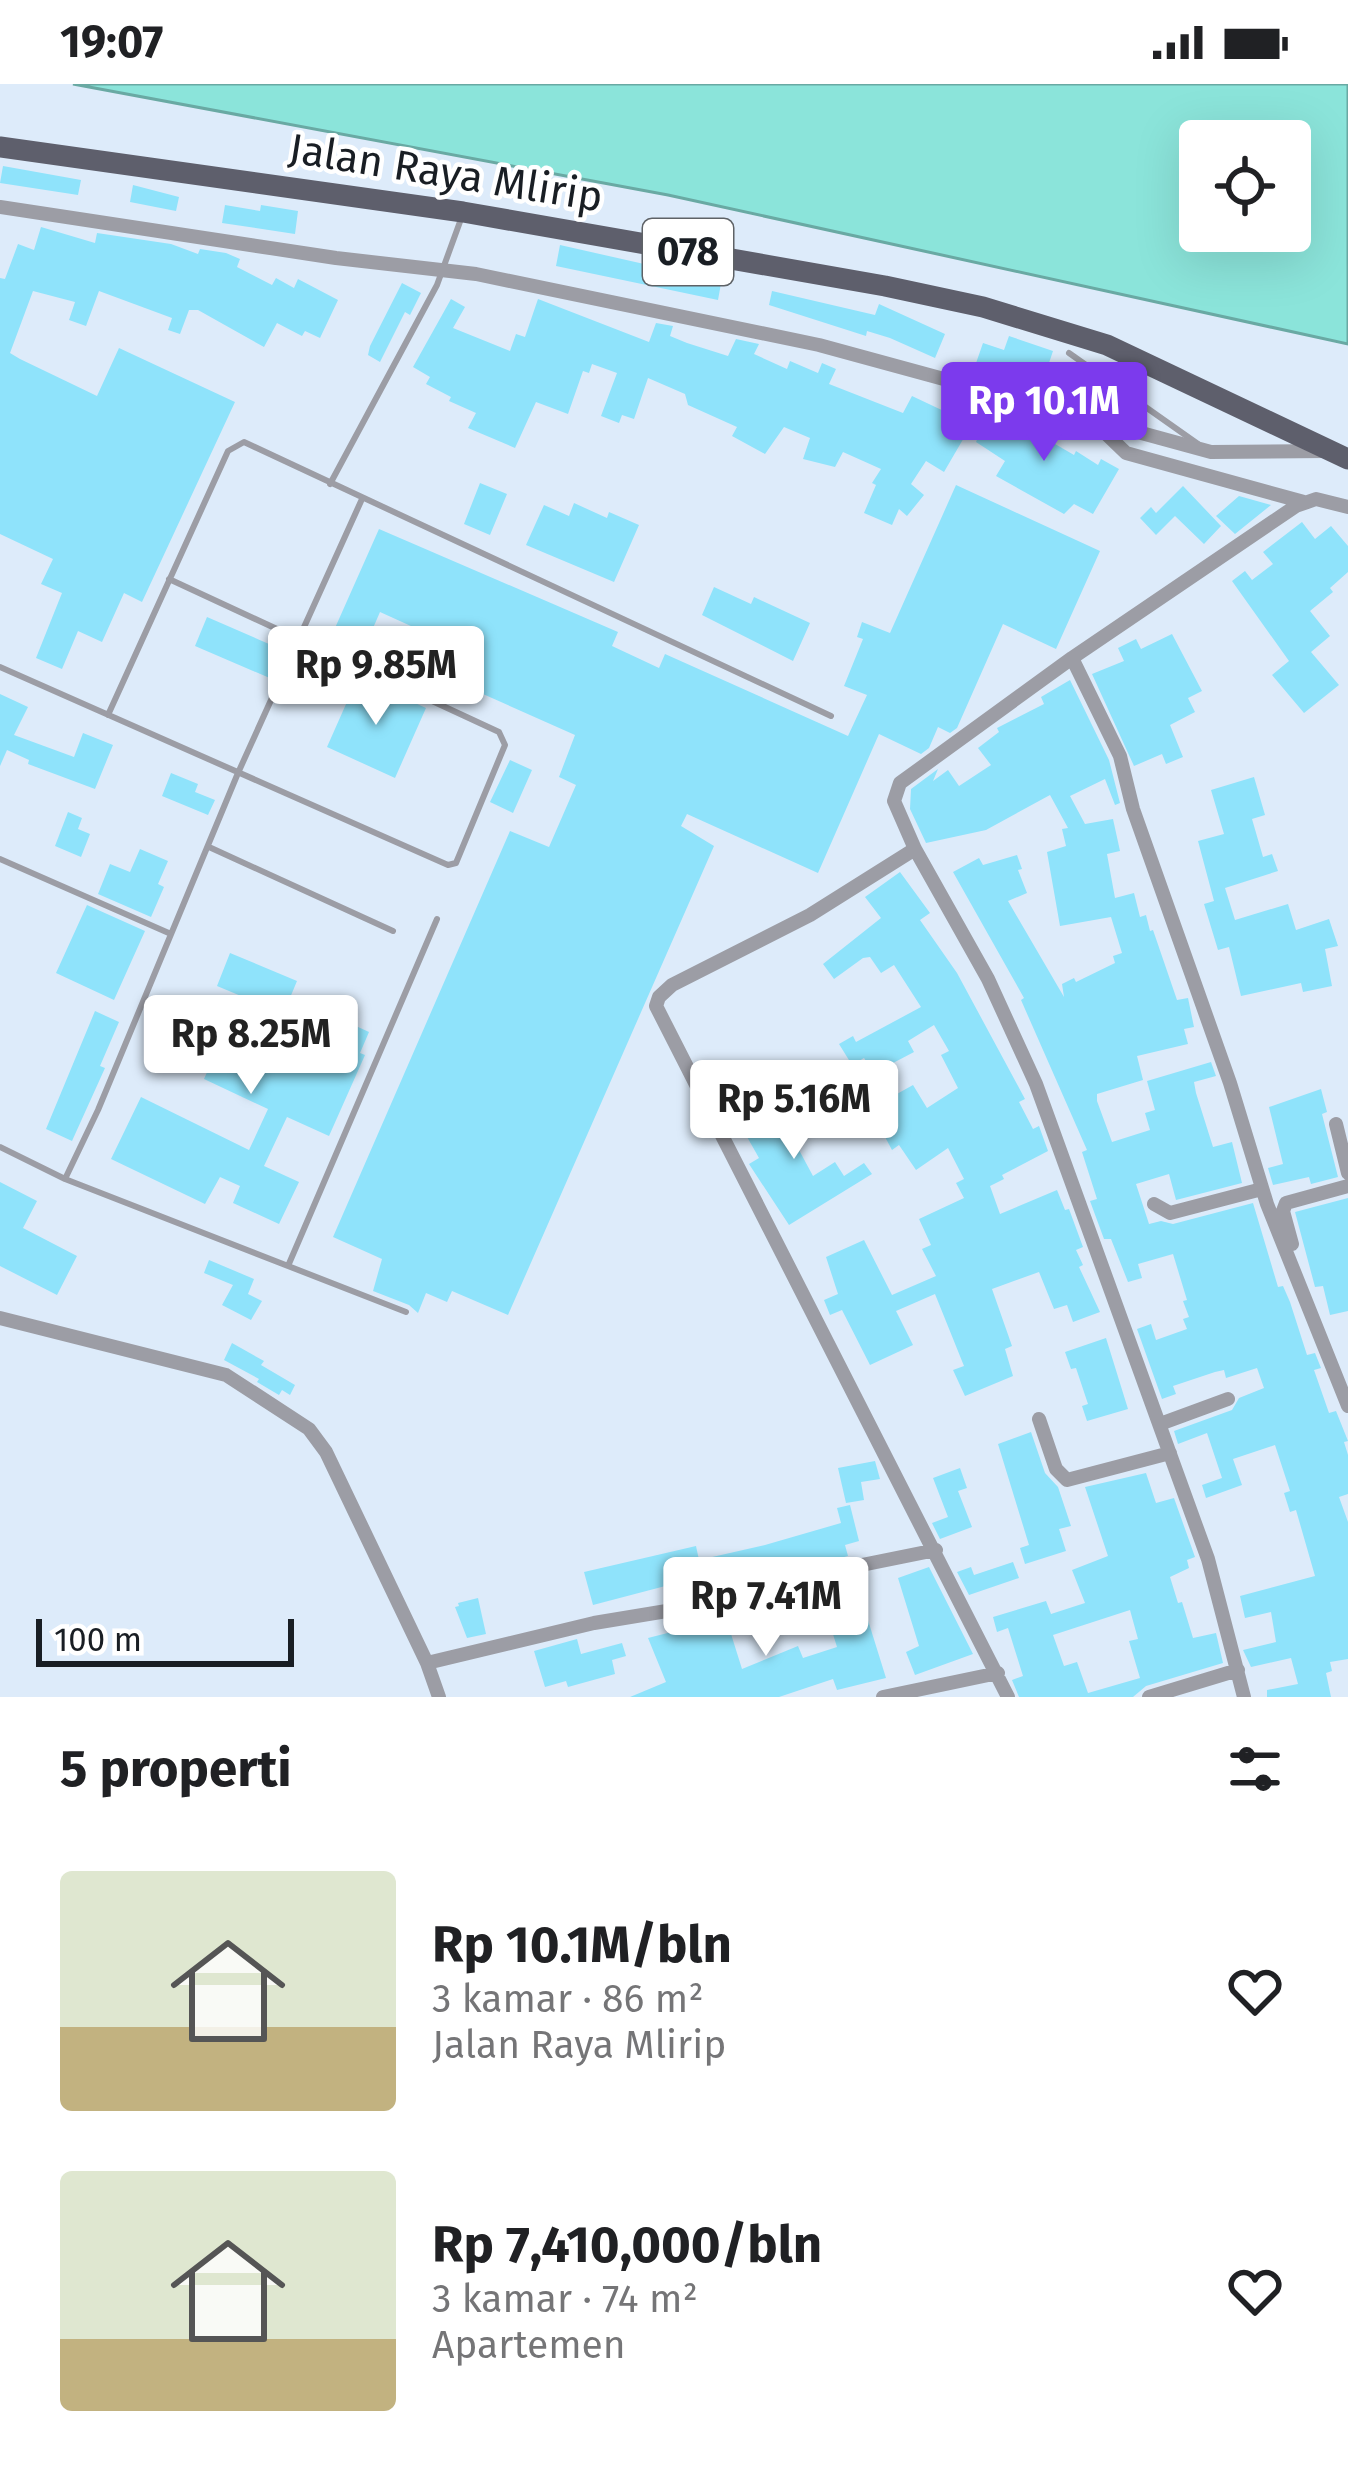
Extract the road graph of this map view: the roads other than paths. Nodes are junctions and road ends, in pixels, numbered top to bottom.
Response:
1 (0, 147) edge
2 (1, 208) edge
3 (463, 212) junction
4 (444, 269) junction
5 (1069, 352) dead end
6 (1096, 424) junction
7 (1211, 452) junction
8 (1339, 455) edge
9 (329, 484) junction
10 (362, 499) junction
11 (1304, 502) junction
12 (1348, 507) edge
13 (169, 579) junction
14 (300, 638) junction
15 (1072, 658) junction
16 (0, 667) edge
17 (108, 715) junction
18 (831, 716) dead end
19 (238, 773) junction
20 (209, 847) junction
21 (915, 849) junction
22 (0, 859) edge
23 (437, 920) dead end
24 (393, 931) dead end
25 (171, 934) junction
26 (1336, 1124) dead end
27 (0, 1147) edge
28 (1348, 1173) edge
29 (65, 1179) junction
30 (1348, 1186) edge
31 (1264, 1197) junction
32 (1154, 1204) dead end
33 (1285, 1218) junction
34 (1292, 1244) dead end
35 (288, 1266) junction
36 (406, 1312) dead end
37 (0, 1318) edge
38 (1228, 1399) dead end
39 (1348, 1406) edge
40 (1039, 1419) dead end
41 (1160, 1424) junction
42 (1170, 1453) junction
43 (936, 1550) junction
44 (427, 1663) junction
45 (1238, 1670) junction
46 (998, 1673) junction
47 (439, 1697) edge
48 (883, 1697) edge
49 (1008, 1697) edge
50 (1149, 1697) edge
51 (1244, 1697) edge

1 - 3 main road, Jalan Raya Mlirip / 078
2 - 4 street
3 - 4 lane
3 - 8 main road, Jalan Raya Mlirip / 078
4 - 6 street
4 - 9 lane
5 - 7 lane
6 - 7 street
6 - 11 street
7 - 8 street
9 - 10 lane
9 - 13 lane
10 - 14 lane
10 - 18 lane
11 - 12 street
11 - 15 street
13 - 14 lane
13 - 17 lane
14 - 19 lane
14 - 19 lane
15 - 21 street
15 - 31 street
16 - 17 lane
17 - 19 lane
19 - 20 lane
20 - 24 lane
20 - 25 lane
21 - 41 street
21 - 43 street
22 - 25 lane
23 - 35 lane
25 - 29 lane
26 - 28 street
27 - 29 lane
29 - 35 lane
30 - 33 street
31 - 32 street
31 - 33 street
31 - 39 street
33 - 34 street
35 - 36 lane
37 - 44 street
38 - 41 street
40 - 42 street
41 - 42 street
42 - 45 street
43 - 44 street
43 - 46 street
44 - 47 street
45 - 50 street
45 - 51 street
46 - 48 street
46 - 49 street

